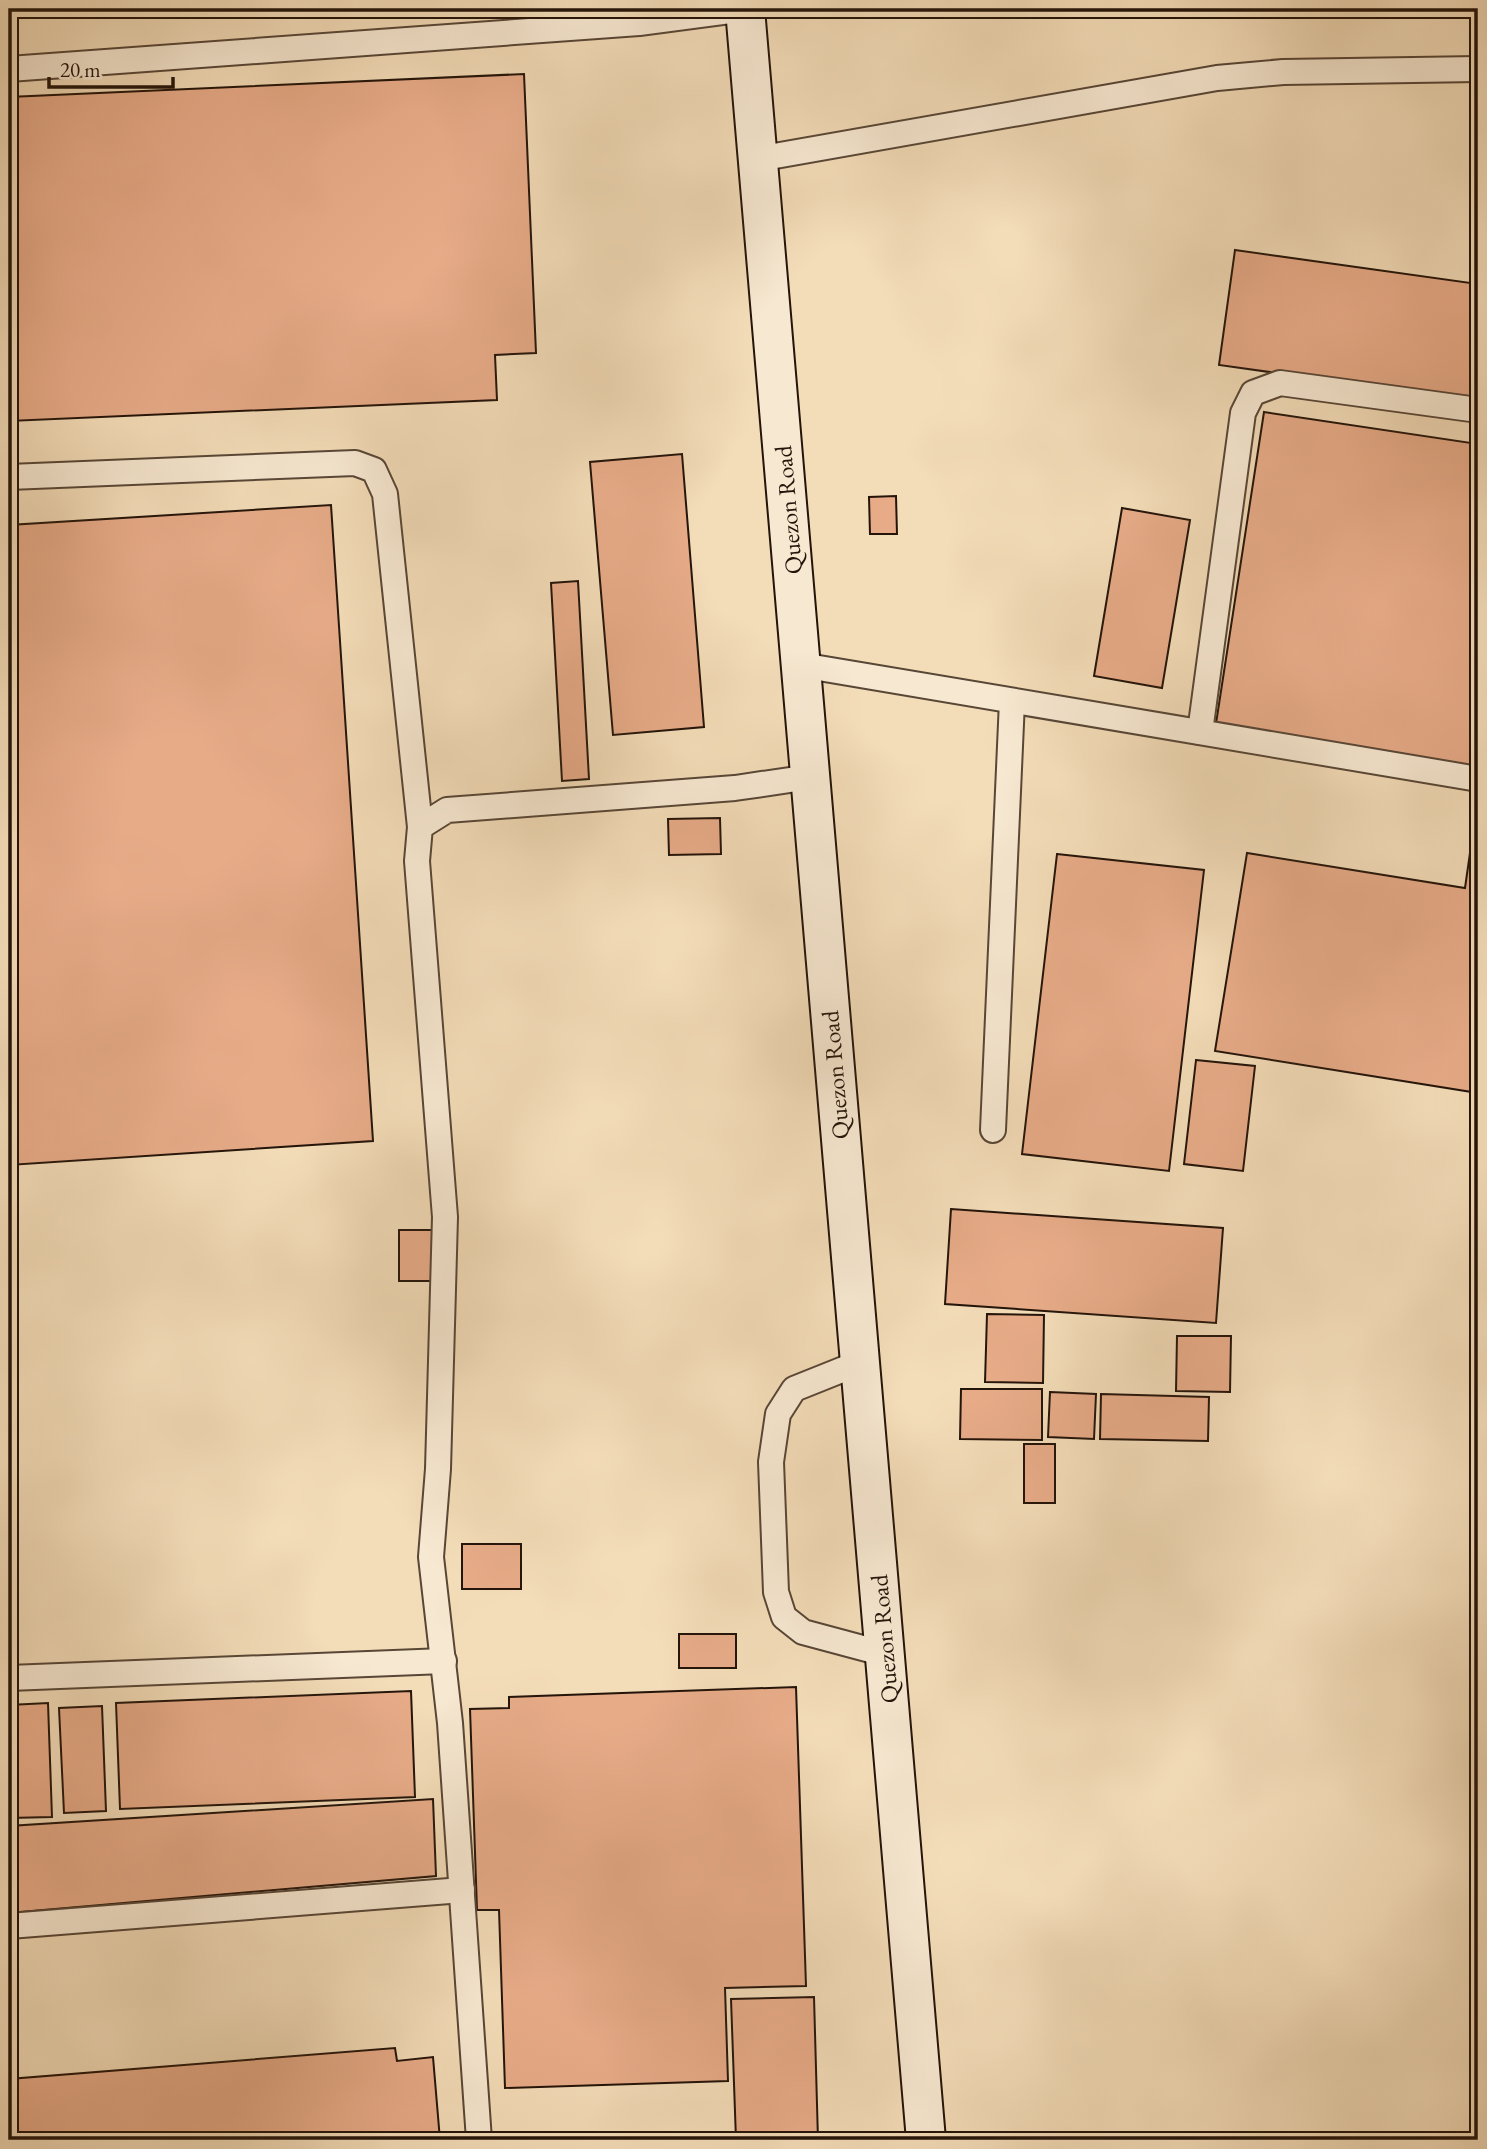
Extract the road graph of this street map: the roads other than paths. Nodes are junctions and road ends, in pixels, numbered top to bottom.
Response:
1 (745, 9) edge
2 (9, 69) edge
3 (1478, 69) edge
4 (758, 159) junction
5 (1478, 410) edge
6 (9, 477) edge
7 (801, 665) junction
8 (1012, 701) junction
9 (1200, 732) junction
10 (810, 777) junction
11 (1478, 779) edge
12 (420, 827) junction
13 (993, 1130) dead end
14 (859, 1363) junction
15 (886, 1654) junction
16 (444, 1661) junction
17 (9, 1678) edge
18 (462, 1890) junction
19 (9, 1926) edge
20 (479, 2140) edge
21 (926, 2140) edge

1 - 2 lane
1 - 4 main road, Quezon Road
3 - 4 lane
4 - 7 main road, Quezon Road
5 - 9 lane
6 - 12 lane
7 - 8 lane
7 - 10 main road, Quezon Road
8 - 9 lane
8 - 13 lane
9 - 11 lane
10 - 12 lane
10 - 14 main road, Quezon Road
12 - 16 lane
14 - 15 main road, Quezon Road
14 - 15 lane
15 - 21 main road, Quezon Road
16 - 17 lane
16 - 18 lane
18 - 19 lane
18 - 20 lane

